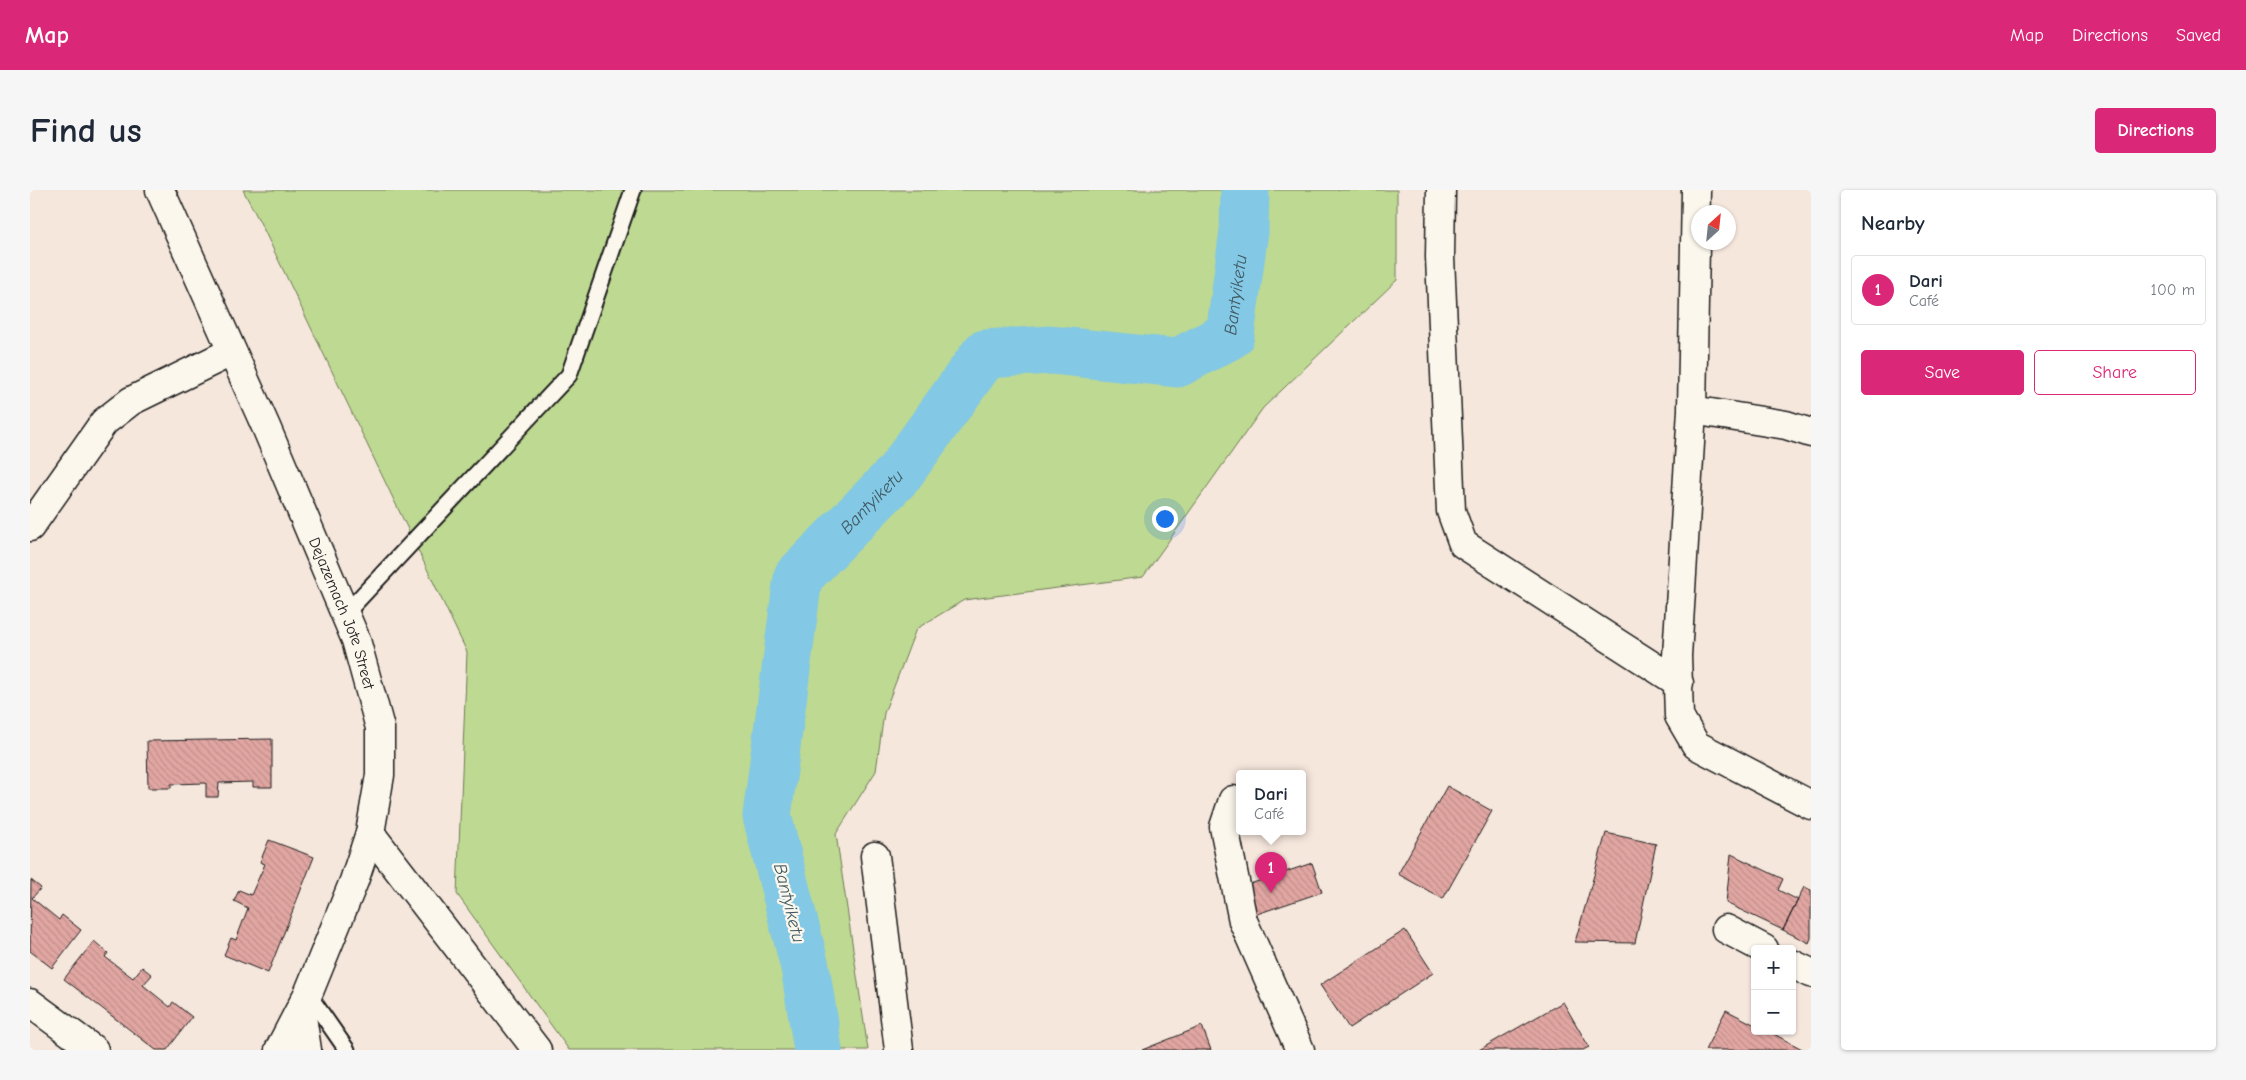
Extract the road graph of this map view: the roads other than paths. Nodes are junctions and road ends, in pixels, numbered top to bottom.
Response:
1 (160, 190) edge
2 (633, 190) edge
3 (1441, 190) edge
4 (1696, 190) edge
5 (231, 352) junction
6 (1692, 410) junction
7 (1811, 433) edge
8 (30, 527) edge
9 (344, 615) junction
10 (1679, 683) junction
11 (1233, 800) dead end
12 (1811, 805) edge
13 (370, 833) junction
14 (875, 856) dead end
15 (1726, 929) dead end
16 (1756, 945) edge
17 (1796, 966) edge
18 (1811, 973) edge
19 (305, 1002) junction
20 (30, 1003) edge
21 (94, 1050) edge
22 (279, 1050) edge
23 (307, 1050) edge
24 (347, 1050) edge
25 (536, 1050) edge
26 (899, 1050) edge
27 (1300, 1050) edge

1 - 5 street, Dejazemach Jote Street
2 - 9 lane
3 - 10 street
4 - 6 street
5 - 8 street
5 - 9 street, Dejazemach Jote Street
6 - 7 street
6 - 10 street
9 - 13 street, Dejazemach Jote Street
10 - 12 street
11 - 27 street
13 - 19 street, Dejazemach Jote Street
13 - 25 street
14 - 26 street
15 - 16 street
17 - 18 street
19 - 22 street, Dejazemach Jote Street
19 - 23 street
19 - 24 lane
20 - 21 street

